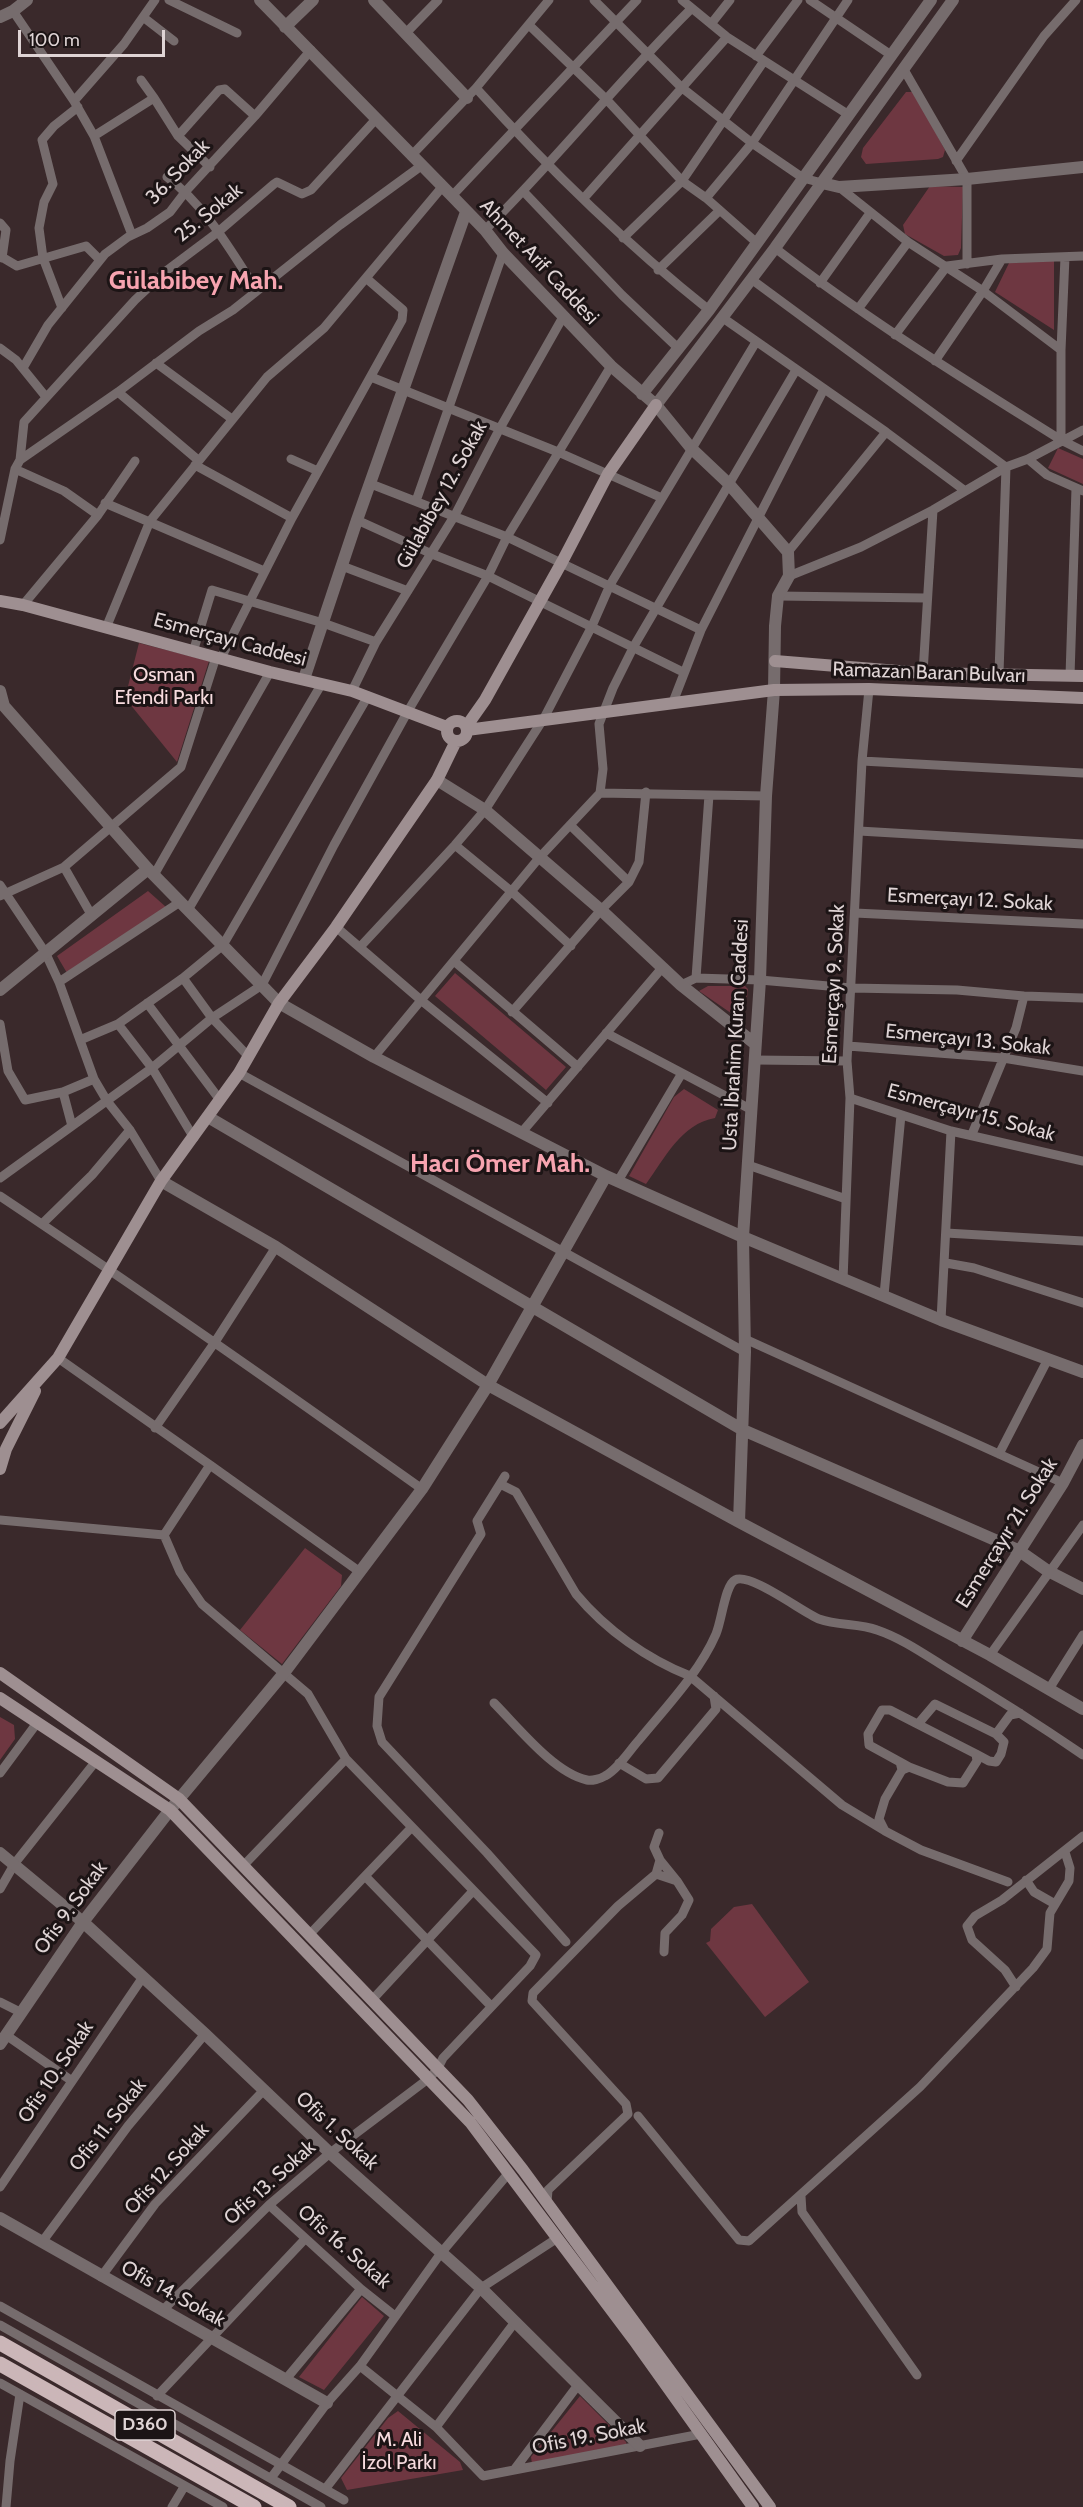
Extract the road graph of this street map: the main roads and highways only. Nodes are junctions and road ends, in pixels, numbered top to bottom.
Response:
1 (656, 405) road end
2 (0, 601) edge
3 (775, 661) road end
4 (1077, 676) edge
5 (1083, 698) edge
6 (447, 727) junction
7 (466, 728) junction
8 (456, 741) junction
9 (42, 1377) junction
10 (2, 1418) edge
11 (3, 1447) edge
12 (0, 1469) edge
13 (0, 1673) edge
14 (0, 1698) edge
15 (433, 2075) junction
16 (0, 2343) edge
17 (0, 2364) edge
18 (254, 2507) edge
19 (289, 2507) edge
20 (753, 2507) edge
21 (770, 2507) edge

1 - 7 main road
2 - 6 main road, Esmerçayı Caddesi
3 - 4 main road, Ramazan Baran Bulvarı
5 - 7 main road, Ramazan Baran Bulvarı
6 - 7 main road
6 - 8 main road
7 - 8 main road
8 - 9 main road
9 - 10 main road
9 - 11 main road
11 - 12 main road
13 - 15 main road
14 - 15 main road
15 - 20 main road
15 - 21 main road
16 - 19 highway, D360
17 - 18 highway, D360

